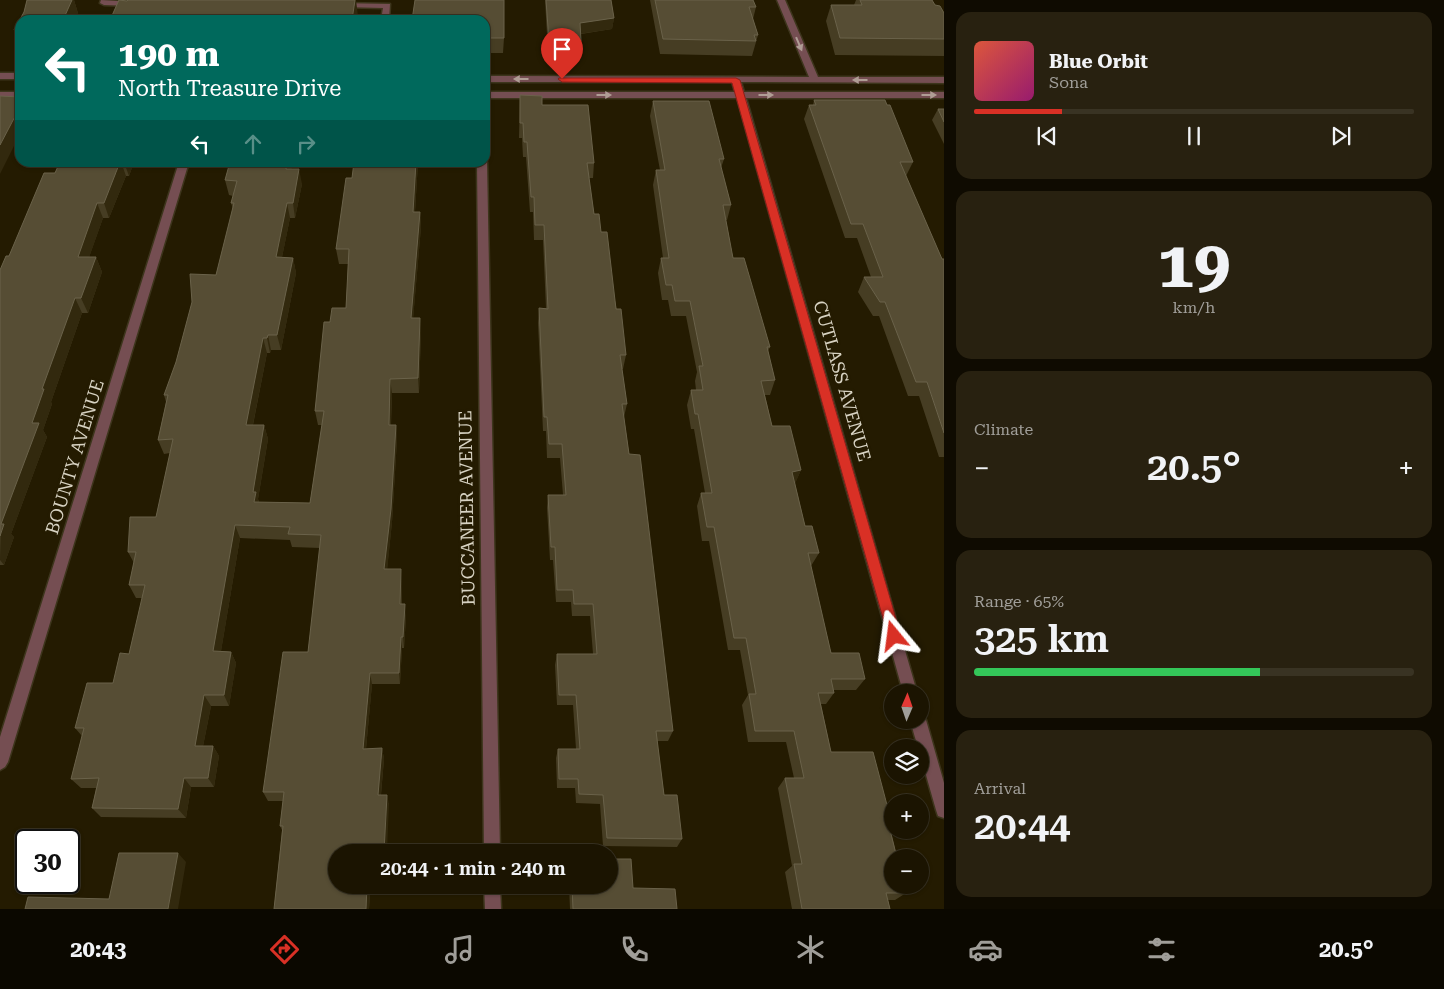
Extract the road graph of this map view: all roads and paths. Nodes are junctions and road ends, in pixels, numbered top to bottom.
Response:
1 (105, 0) edge
2 (781, 0) edge
3 (141, 4) edge
4 (328, 5) edge
5 (386, 15) edge
6 (0, 76) edge
7 (15, 76) edge
8 (490, 79) edge
9 (736, 80) junction
10 (815, 80) junction
11 (944, 80) edge
12 (0, 95) edge
13 (15, 95) edge
14 (490, 95) edge
15 (740, 95) junction
16 (944, 95) edge
17 (182, 167) edge
18 (482, 167) edge
19 (908, 684) edge
20 (921, 729) edge
21 (0, 762) edge
22 (944, 810) edge
23 (492, 844) edge
24 (492, 894) edge
25 (493, 909) edge

1 - 3 street
2 -> 10 street
4 - 5 street
6 - 7 street
9 -> 8 street
9 - 10 street
9 - 15 street, CUTLASS AVENUE
11 -> 10 street
12 - 13 street
14 -> 15 street
15 -> 16 street
15 - 19 street, CUTLASS AVENUE
17 - 21 street, BOUNTY AVENUE
18 - 23 street, BUCCANEER AVENUE
20 - 22 street
24 - 25 street

